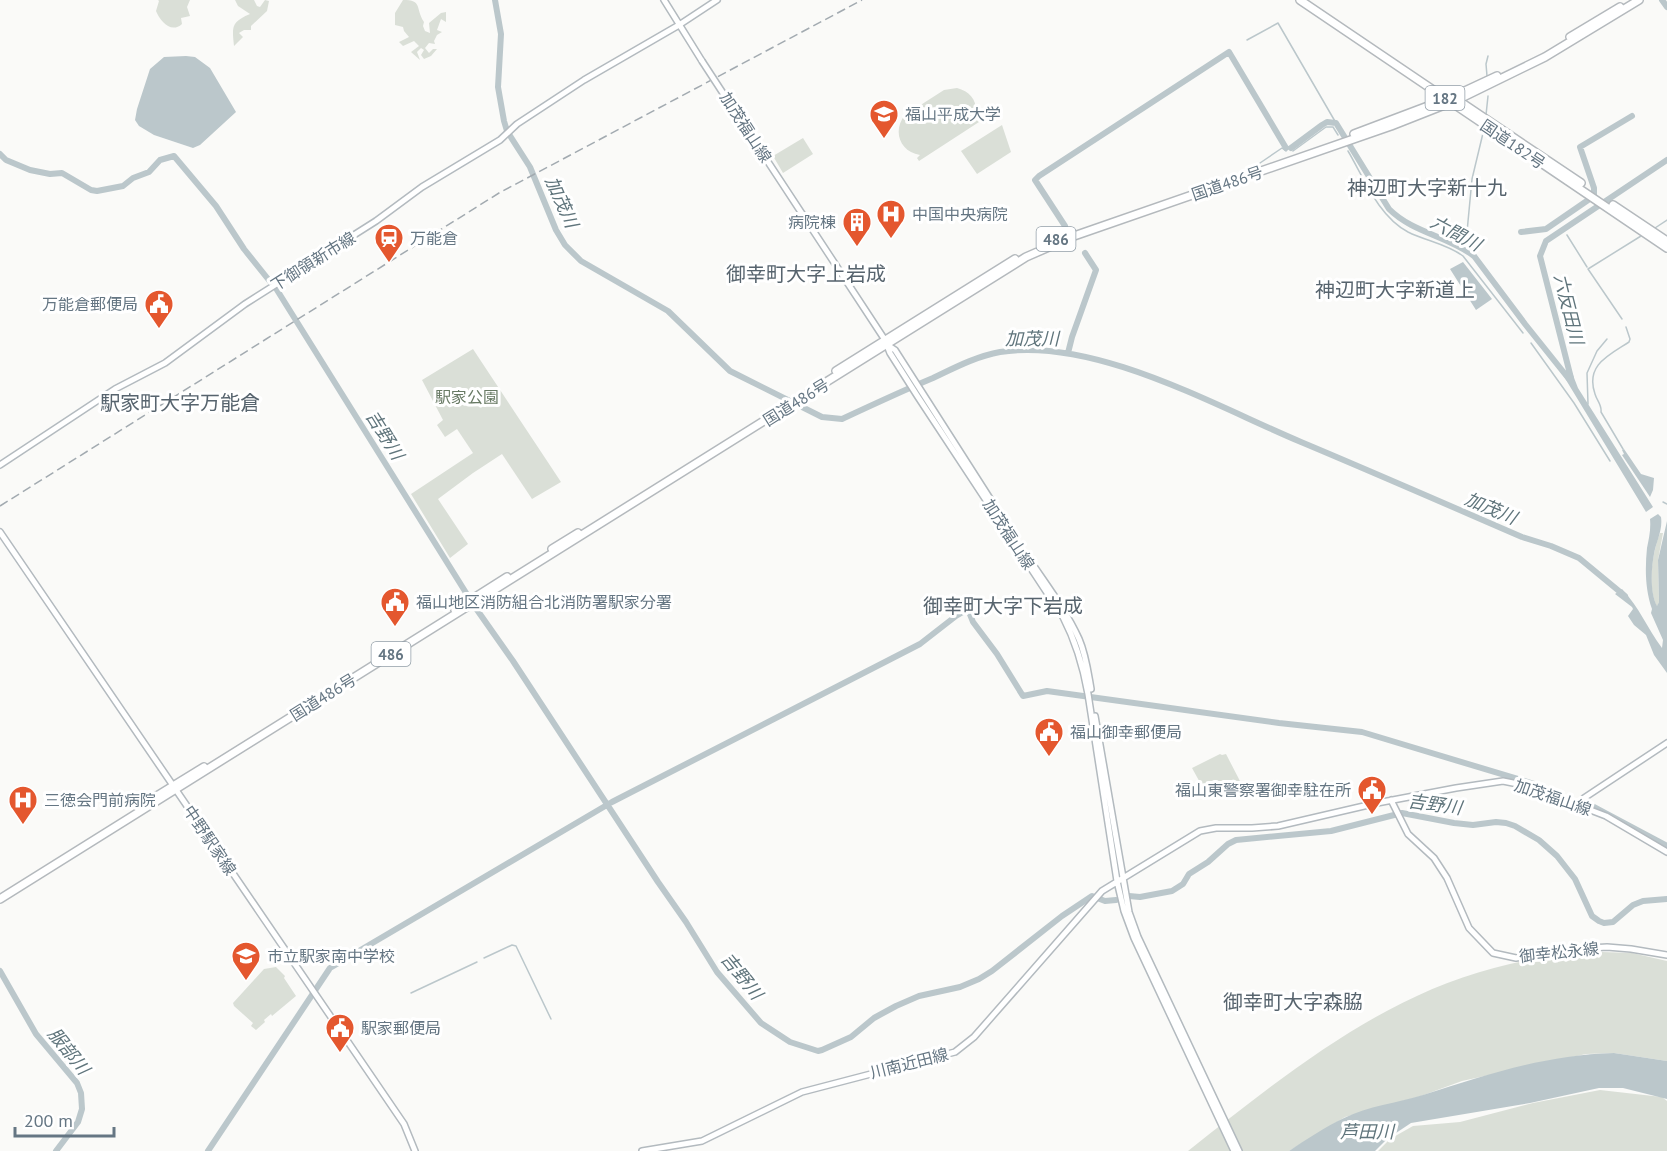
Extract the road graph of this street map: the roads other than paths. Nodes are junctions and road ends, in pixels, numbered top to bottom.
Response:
1 (664, 0) edge
2 (717, 0) edge
3 (1300, 0) edge
4 (1306, 0) edge
5 (1631, 0) edge
6 (1640, 0) edge
7 (679, 25) junction
8 (1452, 99) junction
9 (1598, 198) junction
10 (1667, 241) edge
11 (1667, 248) edge
12 (886, 343) junction
13 (0, 465) edge
14 (0, 532) edge
15 (1667, 743) edge
16 (175, 787) junction
17 (1391, 800) junction
18 (1578, 805) junction
19 (1667, 852) edge
20 (1119, 879) junction
21 (0, 894) edge
22 (0, 899) edge
23 (1667, 955) edge
24 (1223, 1123) junction
25 (415, 1151) edge
26 (642, 1151) edge
27 (1234, 1151) edge
28 (1239, 1151) edge

1 - 7 main road, 加茂福山線
2 - 7 main road, 下御領新市線
3 - 8 highway, 国道182号 / 182
4 - 8 highway, 国道182号 / 182
5 - 8 highway, 国道486号 / 486
6 - 8 highway, 国道486号 / 486
7 - 12 main road, 加茂福山線, bridge
7 - 13 main road, 下御領新市線
8 - 9 highway, 国道182号 / 182
8 - 12 highway, 国道486号 / 486
9 - 10 highway, 国道182号 / 182
9 - 11 highway, 国道182号 / 182
12 - 16 highway, 国道486号 / 486
12 - 20 main road, 加茂福山線
14 - 16 main road, 中野駅家線
15 - 18 main road
16 - 21 highway, 国道486号 / 486
16 - 22 highway, 国道486号 / 486
16 - 25 main road, 中野駅家線
17 - 18 main road, 加茂福山線
17 - 20 main road, 加茂福山線
17 - 23 main road, 御幸松永線
18 - 19 main road, 加茂福山線
20 - 24 main road, 加茂福山線
20 - 26 main road, 川南近田線
24 - 27 main road, 加茂福山線
24 - 28 main road, 加茂福山線

